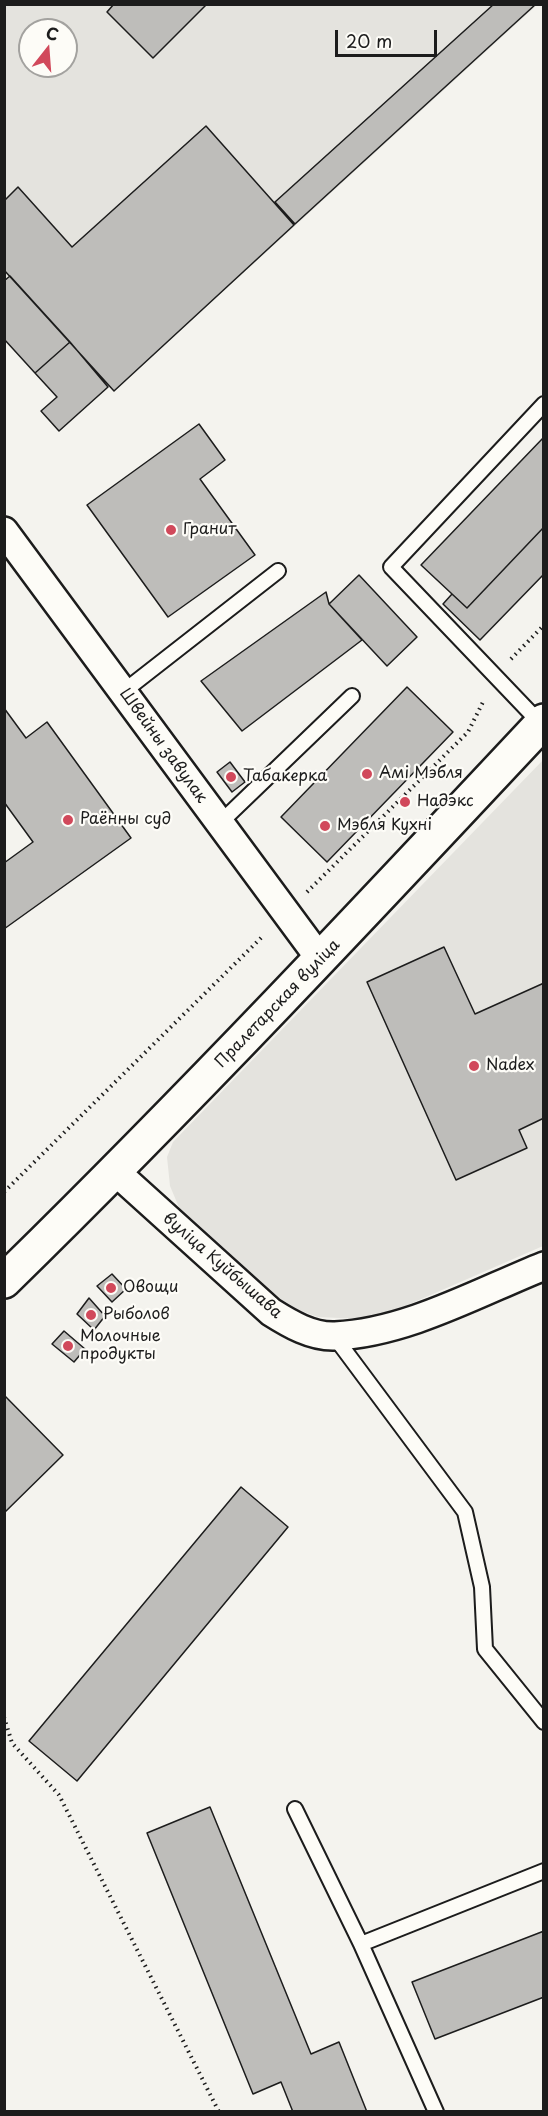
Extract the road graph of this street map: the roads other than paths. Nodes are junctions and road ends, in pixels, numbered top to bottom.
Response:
1 (543, 404) edge
2 (4, 531) edge
3 (278, 571) dead end
4 (123, 692) junction
5 (352, 696) dead end
6 (542, 722) edge
7 (220, 823) junction
8 (321, 960) junction
9 (116, 1172) junction
10 (543, 1266) edge
11 (4, 1281) edge
12 (333, 1336) junction
13 (543, 1722) edge
14 (295, 1809) dead end
15 (543, 1871) edge
16 (362, 1944) junction
17 (436, 2112) edge

1 - 6 lane
2 - 4 street, Швейны завулак
3 - 4 lane
4 - 7 street, Швейны завулак
5 - 7 lane
6 - 8 main road, Пралетарская вуліца
7 - 8 street, Швейны завулак
8 - 9 main road, Пралетарская вуліца
9 - 11 main road, Пралетарская вуліца
9 - 12 street, вуліца Куйбышава
10 - 12 street, вуліца Куйбышава
12 - 13 lane
14 - 16 lane
15 - 16 lane
16 - 17 lane

